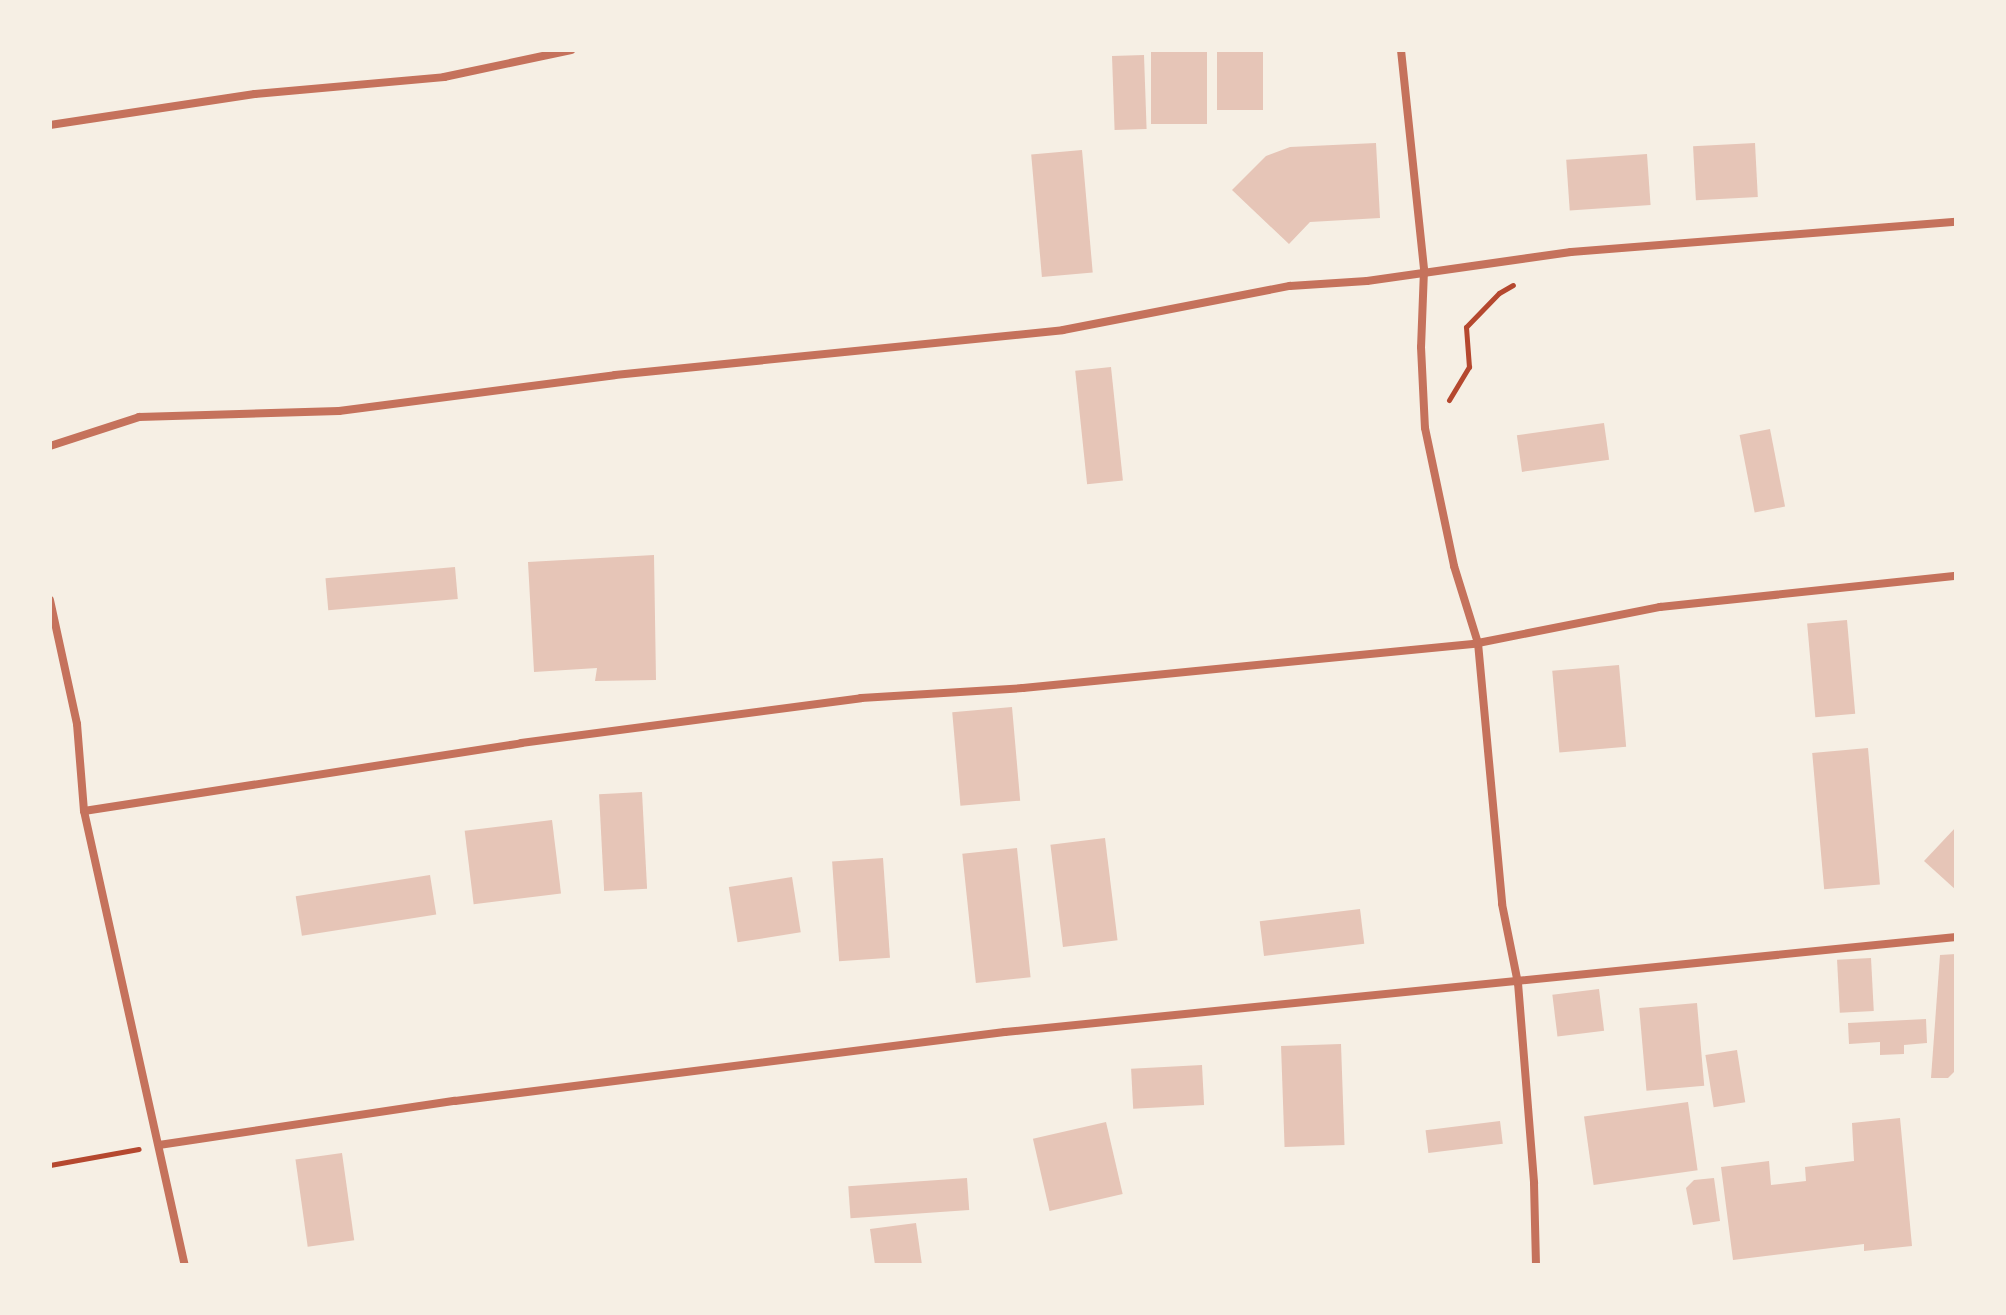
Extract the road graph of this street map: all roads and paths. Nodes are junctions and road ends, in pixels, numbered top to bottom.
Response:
1 (571, 50) edge
2 (1401, 50) edge
3 (50, 125) edge
4 (1956, 222) edge
5 (1424, 270) junction
6 (1522, 279) dead end
7 (1425, 428) junction
8 (50, 446) edge
9 (1956, 576) edge
10 (50, 600) edge
11 (1478, 643) junction
12 (84, 811) junction
13 (1956, 937) edge
14 (1518, 983) junction
15 (159, 1145) junction
16 (50, 1165) edge
17 (185, 1265) edge
18 (1536, 1265) edge

1 - 3 street
2 - 5 street
4 - 5 street
5 - 7 street
5 - 8 street
6 - 7 path
7 - 11 street
9 - 11 street
10 - 12 street
11 - 12 street
11 - 14 street
12 - 15 street
13 - 14 street
14 - 15 street
14 - 18 street
15 - 16 path
15 - 17 street

